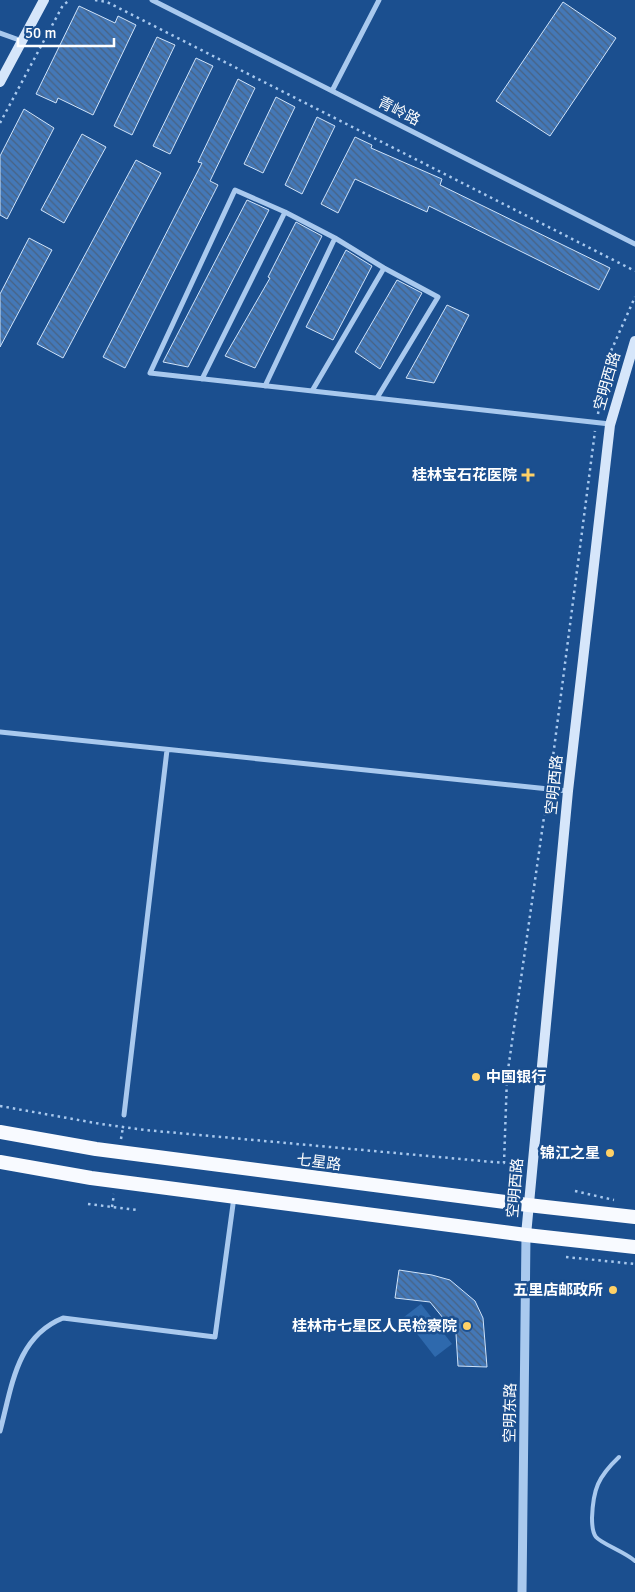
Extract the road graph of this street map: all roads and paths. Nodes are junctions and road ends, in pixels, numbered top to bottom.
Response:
1 (44, 0) edge
2 (70, 0) edge
3 (95, 0) edge
4 (152, 0) edge
5 (379, 0) edge
6 (0, 33) edge
7 (22, 41) junction
8 (0, 82) edge
9 (332, 91) junction
10 (0, 123) edge
11 (285, 212) junction
12 (335, 238) junction
13 (635, 244) edge
14 (384, 268) junction
15 (635, 271) edge
16 (635, 297) edge
17 (635, 341) edge
18 (202, 379) junction
19 (265, 386) junction
20 (312, 391) junction
21 (377, 398) junction
22 (596, 423) junction
23 (610, 424) junction
24 (0, 732) edge
25 (167, 750) junction
26 (548, 789) junction
27 (568, 791) junction
28 (0, 1106) edge
29 (124, 1115) dead end
30 (0, 1132) edge
31 (0, 1162) edge
32 (575, 1191) dead end
33 (234, 1197) junction
34 (620, 1202) dead end
35 (88, 1204) dead end
36 (528, 1205) junction
37 (137, 1210) dead end
38 (635, 1217) edge
39 (526, 1235) junction
40 (635, 1246) edge
41 (566, 1257) dead end
42 (635, 1264) edge
43 (0, 1430) edge
44 (619, 1457) dead end
45 (635, 1561) edge
46 (522, 1592) edge

1 - 7 main road
2 - 10 path
3 - 15 path
4 - 9 street, 青岭路
5 - 9 street
6 - 7 street
7 - 8 main road
9 - 13 street, 青岭路
11 - 12 street
11 - 18 street
11 - 18 street
12 - 14 street
12 - 19 street
14 - 20 street
14 - 21 street
16 - 22 path
17 - 23 main road, 空明西路
18 - 19 street
19 - 20 street
20 - 21 street
21 - 22 street
22 - 23 street
22 - 26 path
23 - 27 main road, 空明西路
24 - 25 street
25 - 26 street
25 - 29 street
26 - 27 street
26 - 28 path
27 - 36 main road, 空明西路
30 - 36 highway, 七星路
31 - 33 highway
32 - 34 path
33 - 39 highway
33 - 43 street
35 - 37 path
36 - 38 highway, 七星路
36 - 39 main road, 空明西路
39 - 40 highway
39 - 46 street, 空明东路
41 - 42 path
44 - 45 lane

